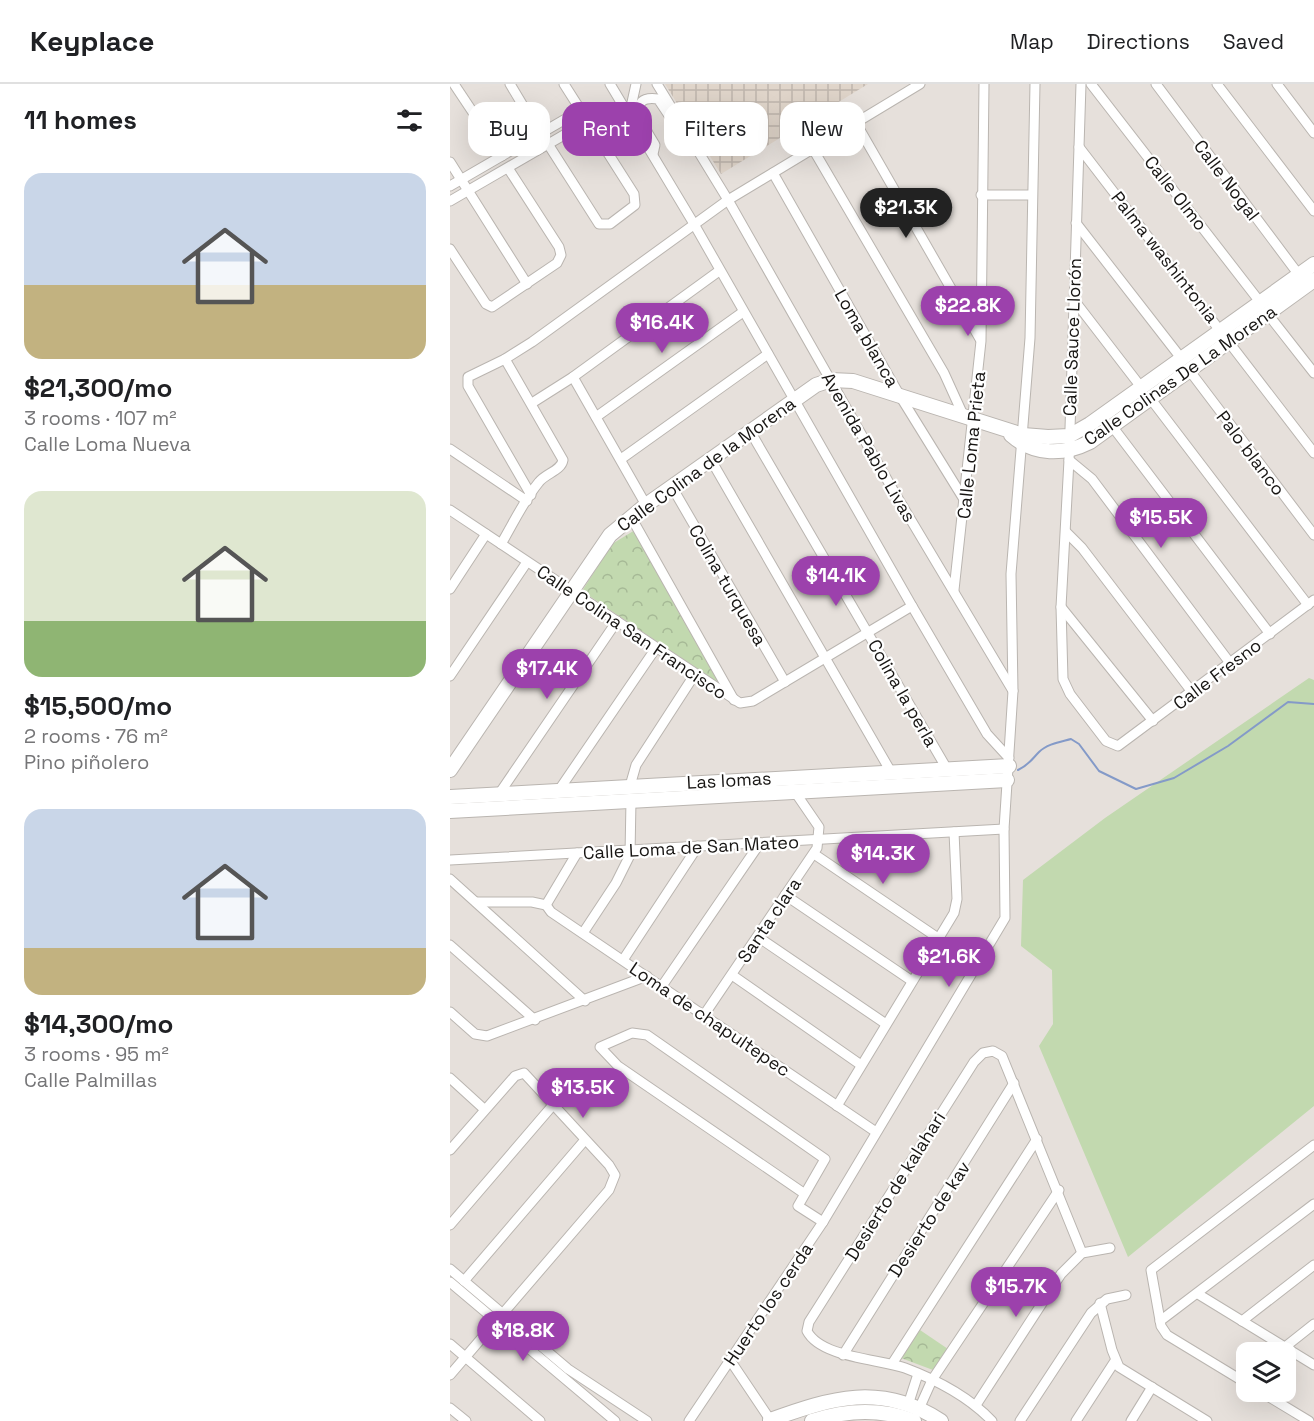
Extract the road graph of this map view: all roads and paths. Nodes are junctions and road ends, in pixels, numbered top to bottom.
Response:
1 (454, 84) edge
2 (510, 84) edge
3 (564, 84) edge
4 (610, 84) edge
5 (636, 84) edge
6 (657, 84) edge
7 (920, 84) edge
8 (984, 84) edge
9 (1035, 84) edge
10 (1081, 84) edge
11 (1091, 84) edge
12 (1156, 84) edge
13 (1217, 84) edge
14 (1277, 84) edge
15 (521, 102) edge
16 (576, 102) edge
17 (621, 102) edge
18 (632, 102) edge
19 (668, 102) edge
20 (468, 105) edge
21 (664, 108) edge
22 (865, 118) edge
23 (1314, 133) edge
24 (865, 139) edge
25 (550, 147) edge
26 (1079, 147) junction
27 (653, 154) joint
28 (502, 156) edge
29 (528, 156) edge
30 (610, 156) edge
31 (701, 156) edge
32 (801, 156) edge
33 (817, 156) edge
34 (450, 162) edge
35 (508, 168) junction
36 (773, 173) junction
37 (461, 180) junction
38 (450, 186) edge
39 (468, 190) junction
40 (981, 195) junction
41 (1031, 195) junction
42 (728, 200) junction
43 (450, 201) edge
44 (1314, 212) edge
45 (694, 224) junction
46 (1076, 224) junction
47 (450, 249) edge
48 (1314, 264) edge
49 (719, 271) junction
50 (1309, 283) edge
51 (527, 284) junction
52 (1074, 300) junction
53 (1264, 307) junction
54 (743, 312) junction
55 (1225, 335) junction
56 (981, 341) junction
57 (768, 354) junction
58 (505, 360) junction
59 (1185, 364) junction
60 (1314, 373) edge
61 (573, 377) junction
62 (831, 380) junction
63 (1141, 387) junction
64 (900, 396) junction
65 (1150, 398) junction
66 (793, 401) junction
67 (532, 403) junction
68 (596, 417) junction
69 (969, 419) junction
70 (1112, 426) junction
71 (750, 431) junction
72 (1069, 435) junction
73 (1022, 439) junction
74 (450, 449) edge
75 (1314, 453) edge
76 (1069, 455) junction
77 (621, 459) junction
78 (711, 460) junction
79 (672, 488) junction
80 (529, 498) junction
81 (965, 501) junction
82 (646, 505) junction
83 (450, 510) edge
84 (631, 517) junction
85 (1066, 532) junction
86 (486, 534) junction
87 (1314, 536) edge
88 (501, 544) junction
89 (527, 562) junction
90 (450, 589) edge
91 (954, 590) junction
92 (571, 591) junction
93 (1311, 602) edge
94 (912, 606) junction
95 (1061, 607) junction
96 (617, 621) junction
97 (868, 633) junction
98 (1270, 634) junction
99 (656, 648) junction
100 (827, 658) junction
101 (1230, 663) junction
102 (695, 674) junction
103 (450, 676) edge
104 (784, 682) junction
105 (1013, 691) junction
106 (1192, 692) junction
107 (735, 701) junction
108 (1153, 721) junction
109 (1118, 746) joint
110 (1008, 768) junction
111 (947, 769) junction
112 (450, 770) edge
113 (891, 772) junction
114 (559, 790) junction
115 (795, 792) junction
116 (631, 793) junction
117 (499, 794) junction
118 (450, 797) edge
119 (450, 812) edge
120 (1004, 829) junction
121 (954, 832) junction
122 (820, 839) junction
123 (760, 843) junction
124 (698, 846) junction
125 (631, 849) junction
126 (577, 853) junction
127 (814, 854) junction
128 (450, 860) edge
129 (450, 879) edge
130 (785, 896) junction
131 (476, 903) junction
132 (546, 905) junction
133 (583, 933) junction
134 (758, 937) junction
135 (938, 938) junction
136 (450, 945) edge
137 (623, 960) junction
138 (732, 975) junction
139 (647, 976) junction
140 (912, 981) junction
141 (662, 986) junction
142 (585, 1001) junction
143 (450, 1012) edge
144 (704, 1015) junction
145 (535, 1020) junction
146 (886, 1024) junction
147 (861, 1065) junction
148 (450, 1078) edge
149 (1014, 1083) junction
150 (553, 1105) junction
151 (837, 1106) junction
152 (484, 1109) junction
153 (876, 1132) junction
154 (1037, 1139) junction
155 (584, 1141) junction
156 (451, 1147) edge
157 (1311, 1148) edge
158 (1314, 1159) edge
159 (1059, 1191) junction
160 (805, 1194) junction
161 (1314, 1204) edge
162 (823, 1222) junction
163 (450, 1225) edge
164 (1110, 1248) dead end
165 (1082, 1252) junction
166 (1314, 1264) edge
167 (450, 1269) edge
168 (464, 1281) junction
169 (450, 1282) edge
170 (1126, 1294) dead end
171 (1198, 1294) junction
172 (1100, 1303) junction
173 (498, 1316) junction
174 (1160, 1321) junction
175 (1242, 1321) junction
176 (1314, 1324) edge
177 (1277, 1342) edge
178 (1291, 1342) edge
179 (450, 1344) edge
180 (1296, 1354) edge
181 (843, 1355) junction
182 (465, 1357) junction
183 (730, 1360) junction
184 (1115, 1361) junction
185 (892, 1364) junction
186 (1314, 1365) edge
187 (918, 1374) junction
188 (450, 1375) edge
189 (1236, 1377) edge
190 (932, 1380) junction
191 (1152, 1388) junction
192 (1278, 1402) edge
193 (976, 1405) junction
194 (450, 1408) edge
195 (911, 1416) edge
196 (770, 1420) edge
197 (466, 1421) edge
198 (540, 1421) edge
199 (615, 1421) edge
200 (647, 1421) edge
201 (689, 1421) edge
202 (812, 1421) edge
203 (941, 1421) edge
204 (992, 1421) edge
205 (1020, 1421) edge
206 (1076, 1421) edge
207 (1131, 1421) edge
208 (1207, 1421) edge
209 (1309, 1421) edge

1 - 20 street
2 - 15 street
3 - 16 street
4 - 17 street
5 - 18 street
6 - 19 street
7 - 22 street
8 - 40 street, Calle Loma Prieta
9 - 41 street, Huerto los cerda
10 - 26 street, Calle Sauce Llorón
11 - 53 street, Calle Olmo
12 - 50 street, Calle Nogal
13 - 44 street
14 - 23 street
21 - 27 street
24 - 56 street
25 - 30 street
26 - 46 street, Calle Sauce Llorón
26 - 55 street, Palma washintonia
27 - 45 street
28 - 37 street
29 - 35 street
31 - 42 street, Avenida Pablo Livas
32 - 36 street
33 - 69 street
34 - 37 street
35 - 39 street
35 - 51 street
36 - 42 street
36 - 64 street, Loma blanca
37 - 38 street
37 - 39 street
39 - 43 street
39 - 51 street
40 - 41 street
40 - 56 street, Calle Loma Prieta
41 - 73 street, Huerto los cerda
42 - 45 street
42 - 62 street, Avenida Pablo Livas
45 - 49 street
45 - 58 street
46 - 52 street, Calle Sauce Llorón
46 - 59 street, Palo blanco
47 - 51 street
48 - 50 street, Calle Colinas De La Morena
49 - 54 street
49 - 61 street
50 - 53 street, Calle Colinas De La Morena
52 - 63 street
52 - 72 street, Calle Sauce Llorón
53 - 55 street, Calle Colinas De La Morena
53 - 60 street, Calle Olmo
54 - 57 street
54 - 68 street
55 - 59 street, Calle Colinas De La Morena
55 - 75 street, Palma washintonia
56 - 69 street, Calle Loma Prieta
57 - 66 street
57 - 77 street
58 - 67 street
58 - 80 street
59 - 63 street, Calle Colinas De La Morena
59 - 65 street, Calle Colinas De La Morena
59 - 87 street, Palo blanco
61 - 67 street
61 - 68 street
62 - 64 street, Calle Colinas De La Morena
62 - 66 street, Calle Colina de la Morena
62 - 91 street, Avenida Pablo Livas
63 - 72 street, Calle Colinas De La Morena
64 - 69 street, Calle Colinas De La Morena
64 - 81 street, Loma blanca
65 - 70 street, Calle Colinas De La Morena
65 - 93 street
66 - 71 street, Calle Colina de la Morena
66 - 94 street
67 - 80 street
68 - 77 street
69 - 73 street, Calle Colinas De La Morena
69 - 81 street, Calle Loma Prieta
70 - 76 street, Calle Colinas De La Morena
70 - 98 street
71 - 78 street, Calle Colina de la Morena
71 - 97 street, Colina la perla
72 - 73 street, Calle Colinas De La Morena
72 - 76 street, Calle Sauce Llorón
73 - 76 street, Calle Colinas De La Morena
73 - 105 street, Huerto los cerda
74 - 80 street
76 - 85 street, Calle Sauce Llorón
76 - 101 street
77 - 82 street
78 - 79 street, Calle Colina de la Morena
78 - 100 street
79 - 82 street, Calle Colina de la Morena
79 - 104 street, Colina turquesa
80 - 88 street
81 - 91 street, Calle Loma Prieta
82 - 84 street, Calle Colina de la Morena
83 - 86 street, Calle Colina San Francisco
84 - 92 street, Calle Colina de la Morena
84 - 107 street
85 - 95 street, Calle Sauce Llorón
85 - 106 street
86 - 88 street, Calle Colina San Francisco
86 - 90 street
88 - 89 street, Calle Colina San Francisco
89 - 92 street, Calle Colina San Francisco
89 - 103 street
91 - 105 street, Avenida Pablo Livas
92 - 96 street, Calle Colina San Francisco
92 - 112 street, Calle Colina de la Morena
93 - 98 street, Calle Fresno
94 - 97 street, Calle Colina San Francisco
94 - 110 street
95 - 108 street
95 - 109 street, Calle Sauce Llorón
96 - 99 street, Calle Colina San Francisco
96 - 117 street
97 - 100 street, Calle Colina San Francisco
97 - 111 street, Colina la perla
98 - 101 street, Calle Fresno
99 - 102 street, Calle Colina San Francisco
99 - 114 street
100 - 104 street, Calle Colina San Francisco
100 - 113 street
101 - 106 street, Calle Fresno
102 - 107 street, Calle Colina San Francisco
102 - 116 street
104 - 107 street, Calle Colina San Francisco
105 - 110 street, Huerto los cerda
106 - 108 street, Calle Fresno
108 - 109 street, Calle Fresno
110 - 111 street, Las lomas
110 - 115 street, Las lomas
110 - 120 street, Huerto los cerda
111 - 113 street, Las lomas
113 - 116 street, Las lomas
114 - 116 street, Las lomas
114 - 117 street, Las lomas
115 - 116 street, Las lomas
115 - 122 street
116 - 119 street, Las lomas
116 - 125 street
117 - 118 street, Las lomas
120 - 121 street, Calle Loma de San Mateo
120 - 153 street, Huerto los cerda
121 - 122 street, Calle Loma de San Mateo
121 - 135 street
122 - 123 street, Calle Loma de San Mateo
122 - 127 street, Santa clara
123 - 124 street, Calle Loma de San Mateo
123 - 141 street
124 - 125 street, Calle Loma de San Mateo
124 - 137 street
125 - 126 street, Calle Loma de San Mateo
125 - 133 street
126 - 128 street, Calle Loma de San Mateo
126 - 132 street
127 - 130 street, Santa clara
127 - 135 street
129 - 131 street
130 - 134 street, Santa clara
130 - 140 street
131 - 132 street
131 - 142 street
132 - 133 street, Loma de chapultepec
133 - 137 street, Loma de chapultepec
134 - 138 street, Santa clara
134 - 146 street
135 - 140 street
136 - 145 street
137 - 139 street, Loma de chapultepec
138 - 144 street, Santa clara
138 - 147 street
139 - 141 street, Loma de chapultepec
139 - 142 street
140 - 146 street
141 - 144 street, Loma de chapultepec
142 - 145 street
143 - 145 street
144 - 151 street, Loma de chapultepec
146 - 147 street
147 - 151 street
148 - 152 street
149 - 154 street
149 - 181 street, Desierto de kav
149 - 181 street, Desierto de kalahari
150 - 152 street
150 - 155 street
150 - 163 street
151 - 153 street, Loma de chapultepec
152 - 156 street
153 - 162 street, Huerto los cerda
154 - 159 street
154 - 185 street
155 - 168 street
155 - 173 street
157 - 158 street
157 - 174 street
159 - 165 street
159 - 190 street
160 - 160 street
160 - 162 street
161 - 171 street
162 - 183 street, Huerto los cerda
164 - 165 street
165 - 193 street
166 - 175 street
167 - 168 street
168 - 173 street
169 - 173 street
170 - 172 street
171 - 174 street
171 - 175 street
172 - 184 street
172 - 205 street
173 - 182 street
173 - 199 street
173 - 200 street
174 - 189 street
175 - 177 street
176 - 178 street
179 - 182 street
180 - 186 street
181 - 185 street
182 - 188 street
182 - 198 street
183 - 196 street
183 - 201 street, Huerto los cerda
184 - 191 street
184 - 206 street
185 - 187 street
187 - 190 street
187 - 195 street
190 - 193 street
190 - 195 street
191 - 207 street
191 - 208 street
192 - 209 street
193 - 204 street
194 - 197 street
195 - 196 street
195 - 202 street
195 - 203 street

